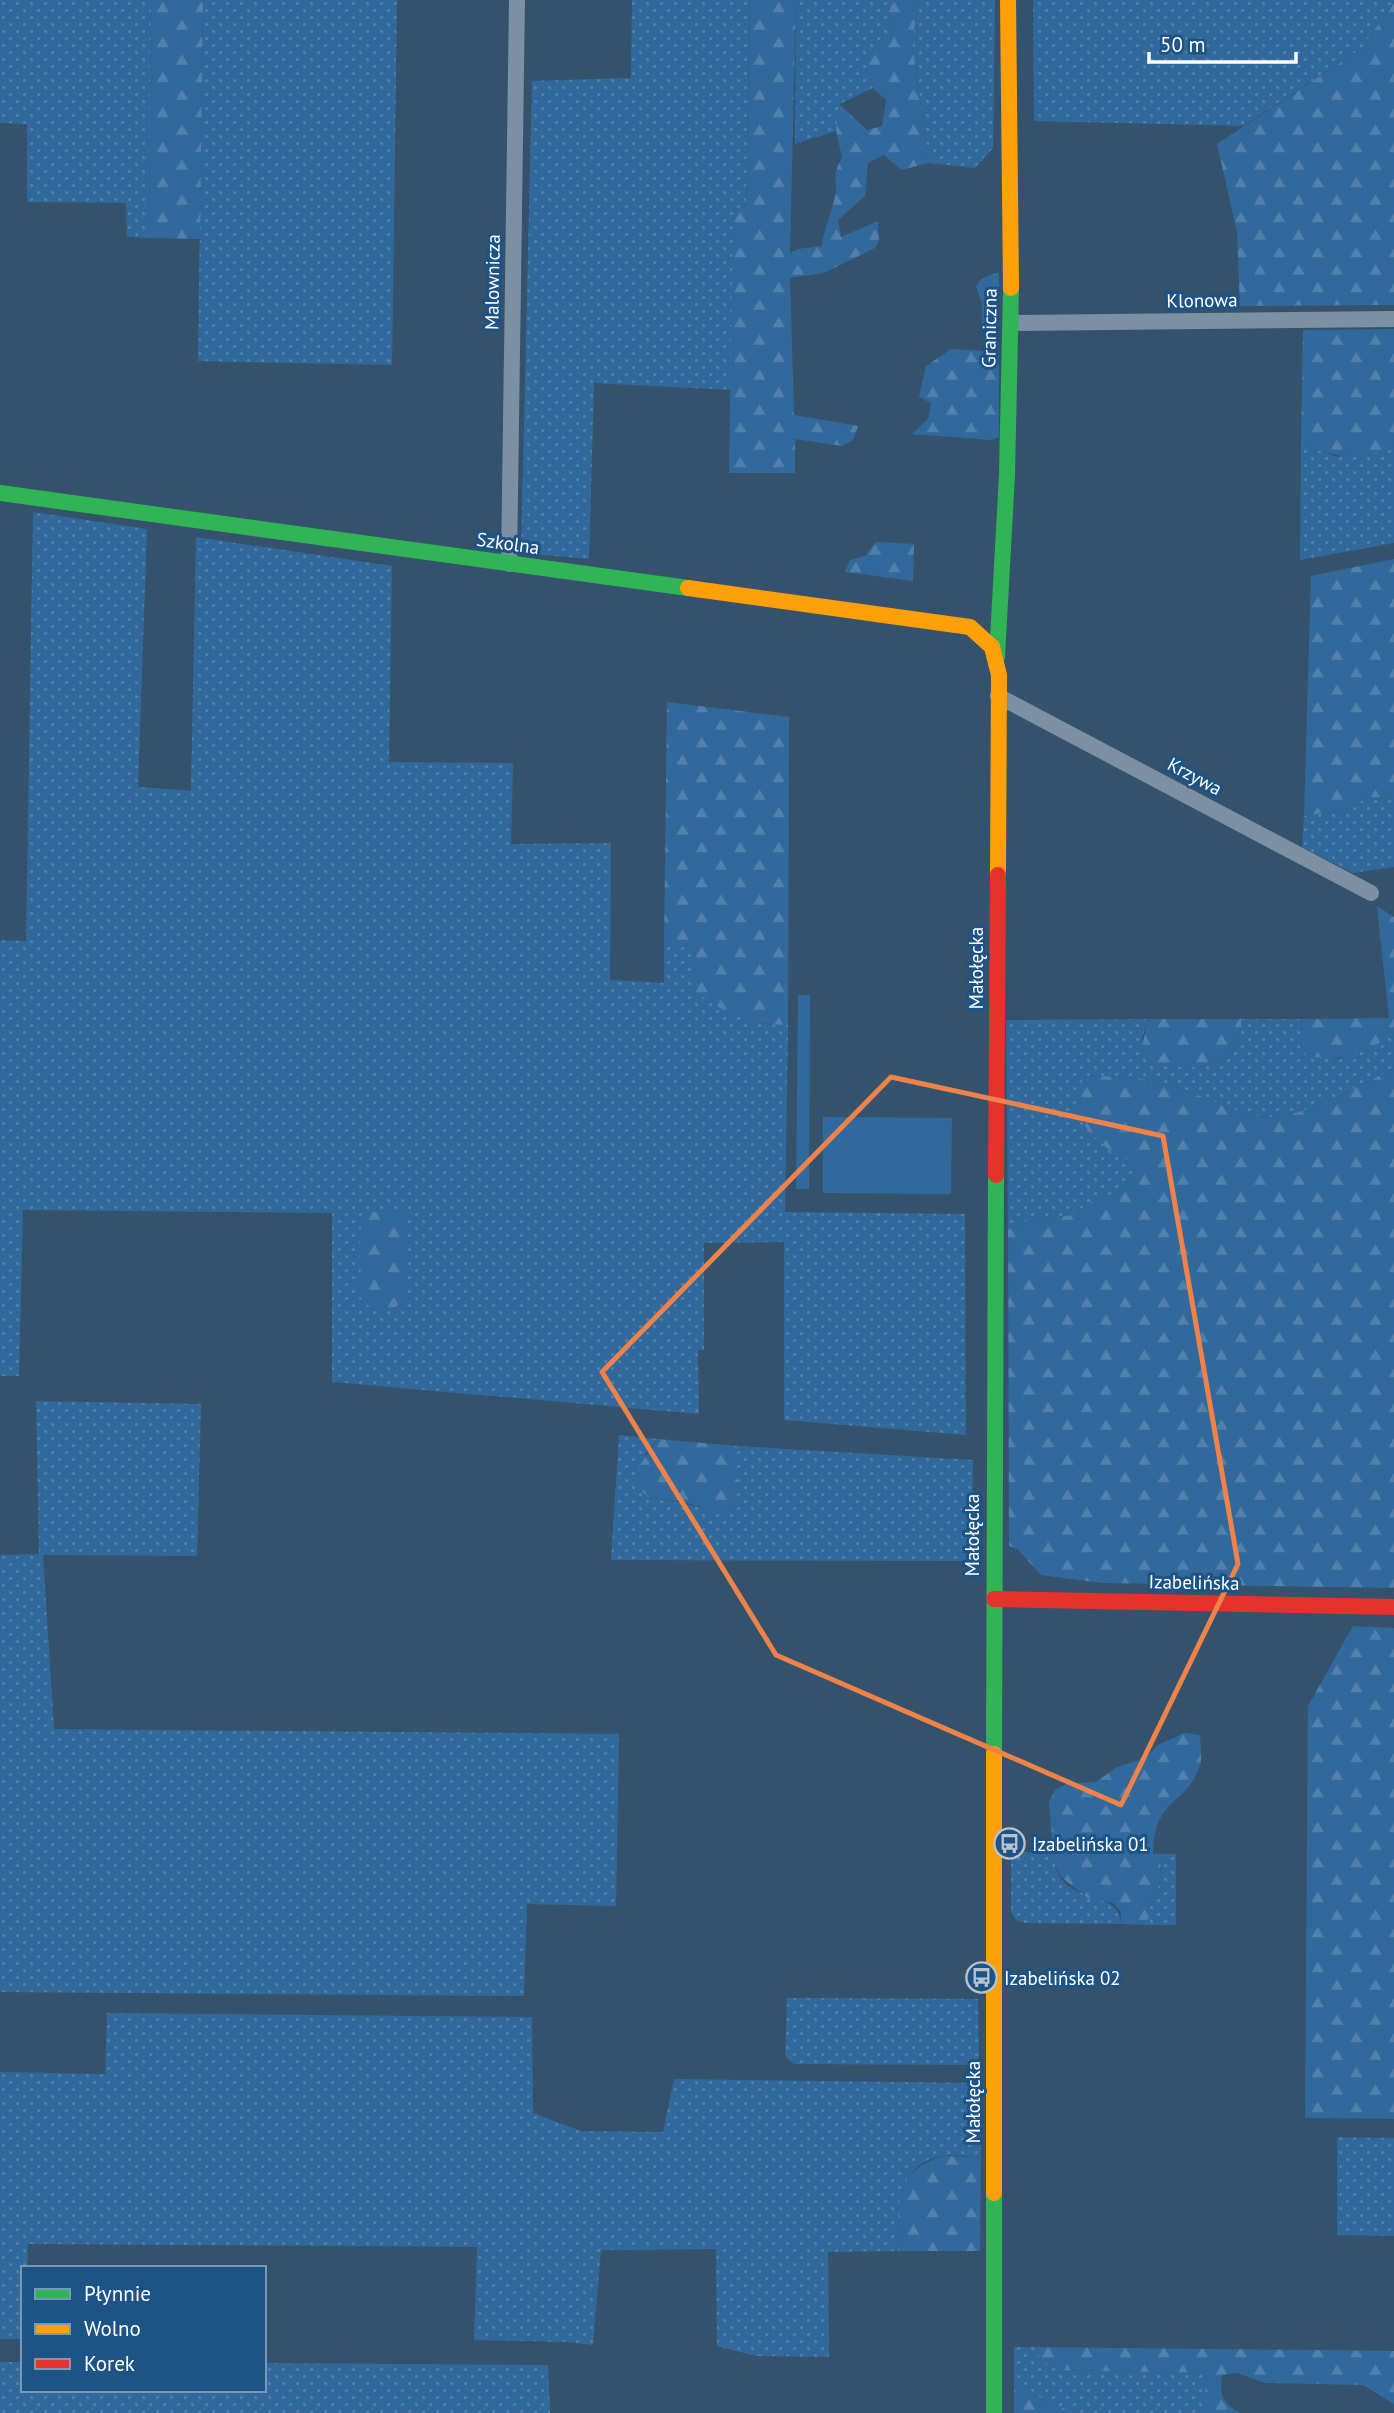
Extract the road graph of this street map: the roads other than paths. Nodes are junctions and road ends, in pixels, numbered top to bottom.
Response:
1 (517, 0) edge
2 (1008, 0) edge
3 (1394, 318) edge
4 (1011, 323) junction
5 (0, 493) edge
6 (509, 564) junction
7 (996, 657) junction
8 (998, 696) junction
9 (1371, 893) dead end
10 (994, 1599) junction
11 (1394, 1608) edge
12 (994, 2413) edge

1 - 6 street, Malownicza
2 - 4 street, Graniczna
3 - 4 street, Klonowa
4 - 7 street, Graniczna
5 - 6 street, Szkolna
6 - 7 street, Szkolna
7 - 8 street, Małołęcka
8 - 9 street, Krzywa
8 - 10 street, Małołęcka
10 - 11 street, Izabelińska
10 - 12 street, Małołęcka

